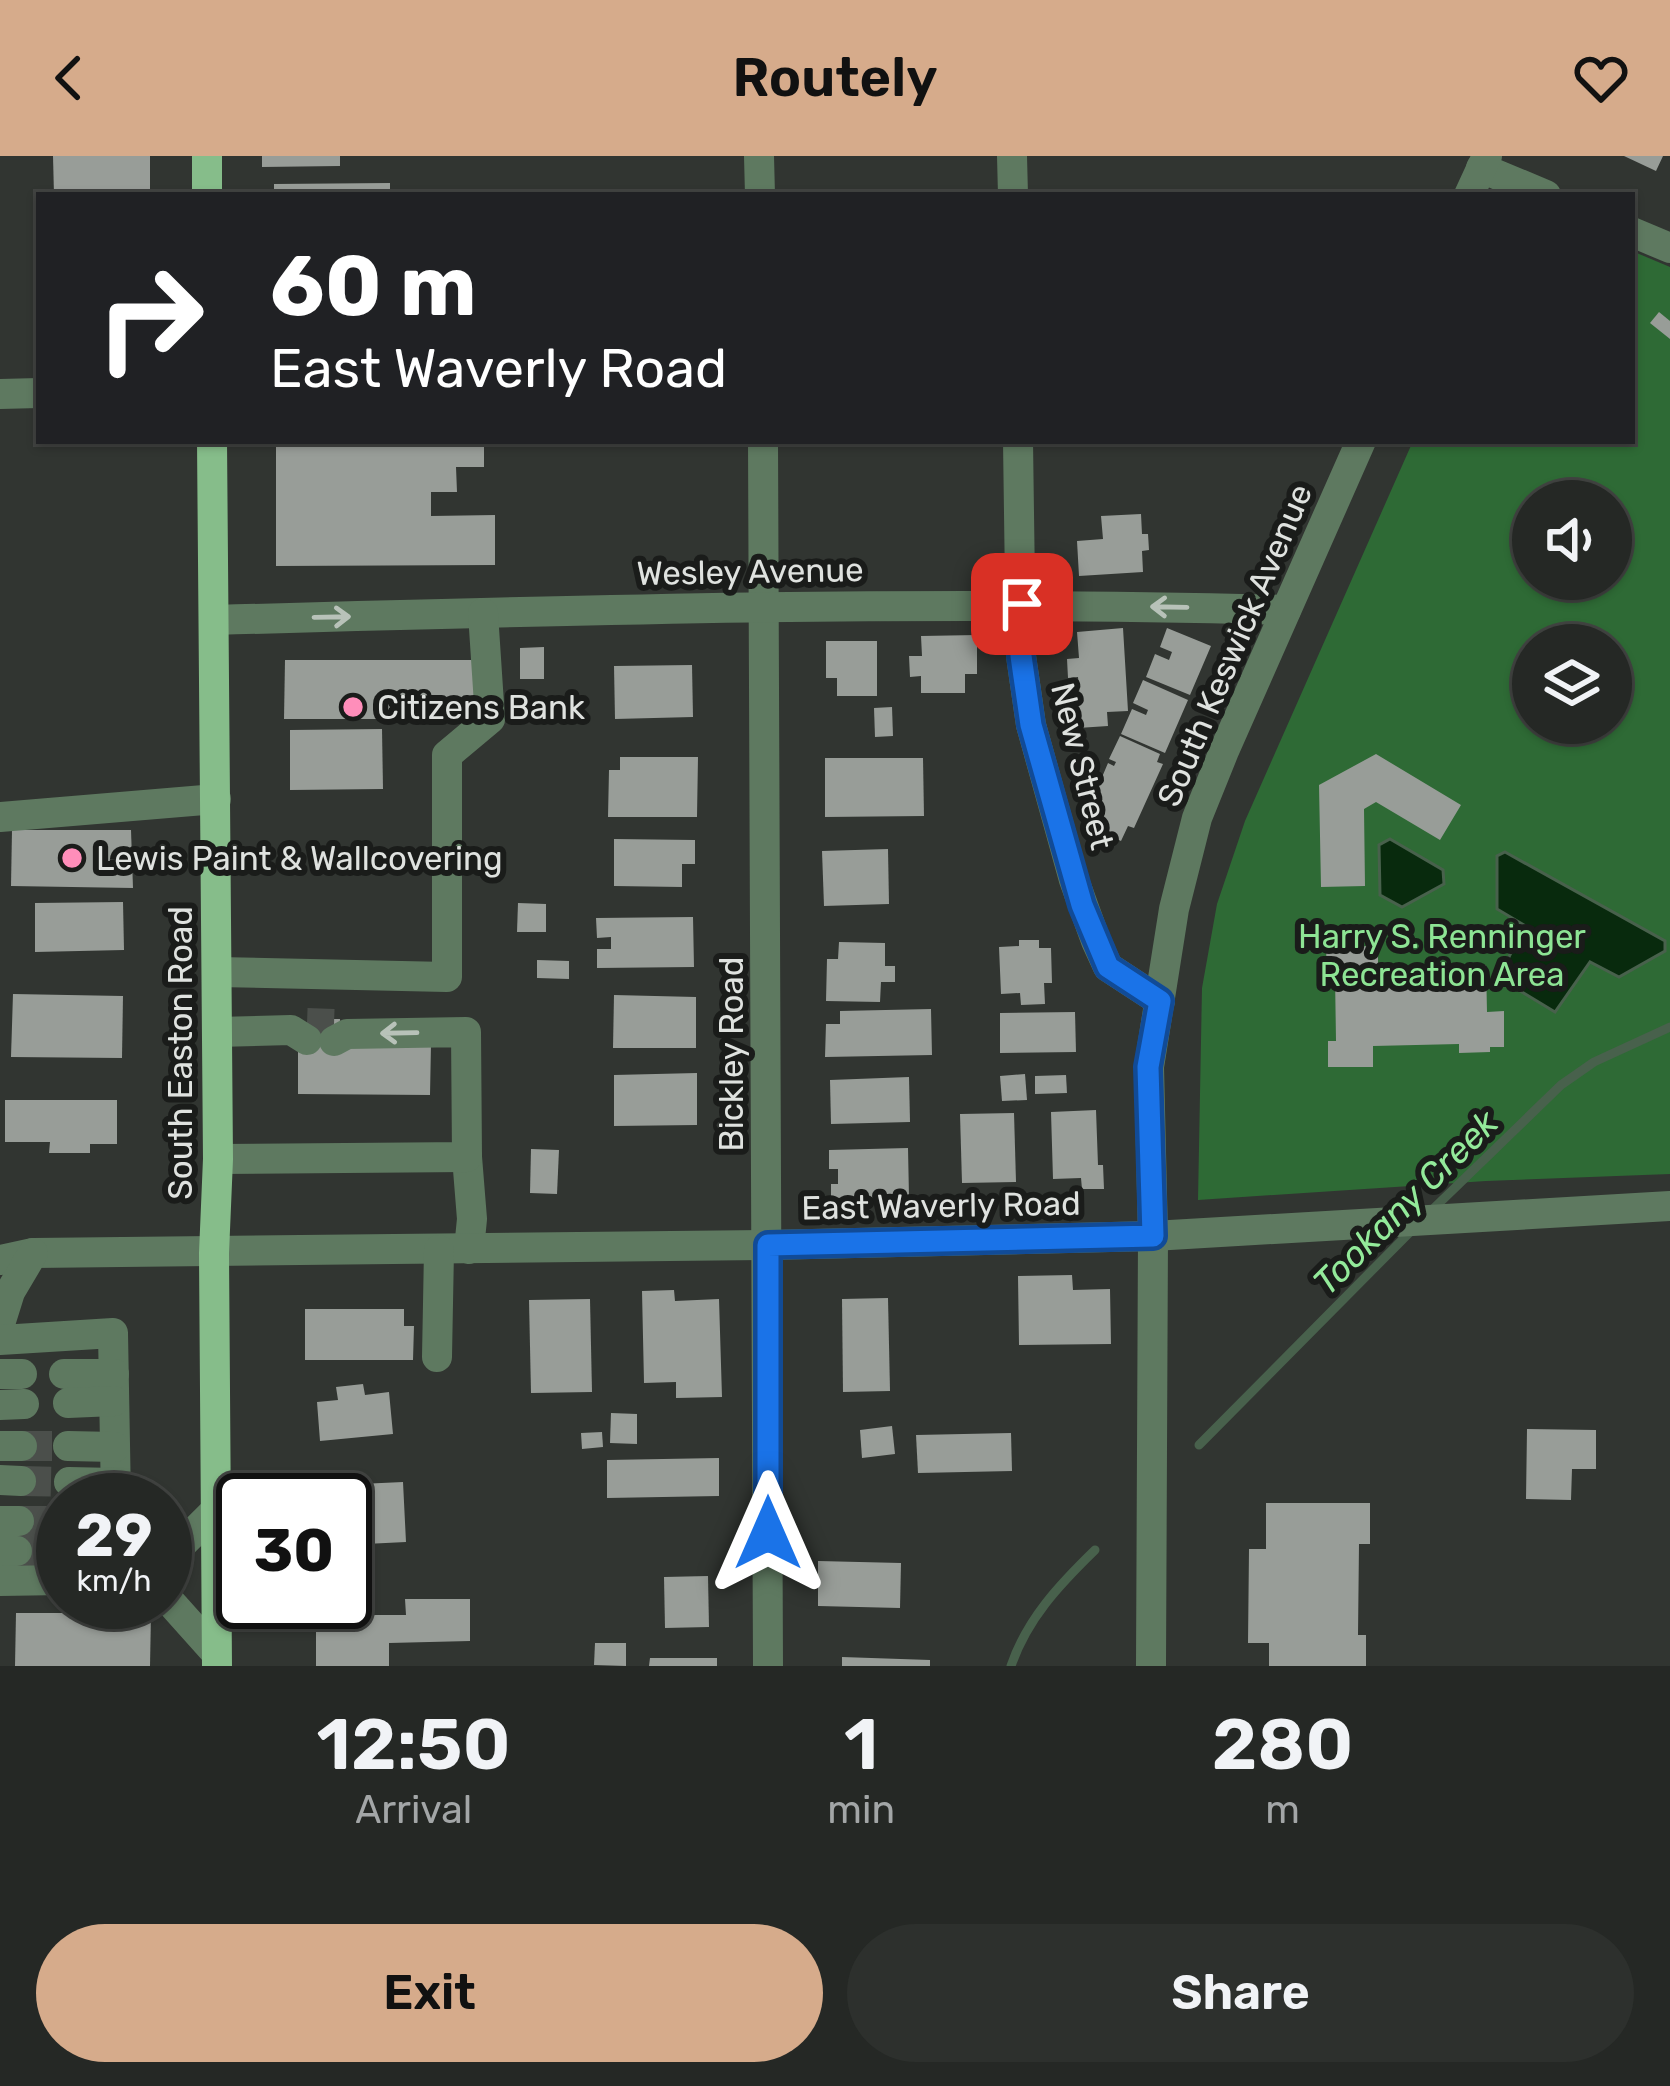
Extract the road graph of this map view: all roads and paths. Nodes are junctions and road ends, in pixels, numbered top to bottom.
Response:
1 (207, 156) edge
2 (759, 156) edge
3 (1012, 156) edge
4 (1479, 173) edge
5 (208, 192) edge
6 (760, 192) edge
7 (1013, 192) edge
8 (1537, 192) edge
9 (1635, 233) edge
10 (1670, 248) edge
11 (36, 393) edge
12 (0, 394) edge
13 (212, 444) edge
14 (763, 444) edge
15 (1018, 444) edge
16 (1360, 444) edge
17 (1022, 604) junction
18 (765, 606) junction
19 (1286, 610) junction
20 (483, 613) junction
21 (215, 620) junction
22 (216, 799) junction
23 (0, 817) edge
24 (217, 972) junction
25 (1160, 1001) junction
26 (217, 1033) junction
27 (467, 1157) junction
28 (218, 1159) junction
29 (1670, 1206) edge
30 (1153, 1236) junction
31 (768, 1245) junction
32 (454, 1250) junction
33 (33, 1253) junction
34 (214, 1253) junction
35 (0, 1260) edge
36 (0, 1324) edge
37 (0, 1340) edge
38 (437, 1357) dead end
39 (66, 1388) dead end
40 (114, 1388) junction
41 (68, 1446) tunnel mouth
42 (115, 1447) junction
43 (116, 1473) edge
44 (217, 1473) edge
45 (216, 1510) edge
46 (192, 1534) edge
47 (36, 1580) tunnel mouth
48 (0, 1581) edge
49 (192, 1629) edge
50 (217, 1659) edge
51 (768, 1666) edge
52 (1151, 1666) edge

1 - 5 main road
2 - 6 street
3 - 7 street
4 - 8 street
9 - 10 street
11 - 12 street
13 - 21 main road, South Easton Road
14 - 18 street, Bickley Road
15 - 17 street, New Street
16 - 19 street, South Keswick Avenue
17 - 18 street, Wesley Avenue
19 -> 17 street, Wesley Avenue
17 - 25 street, New Street
18 - 20 street, Wesley Avenue
18 - 31 street, Bickley Road
19 - 25 street, South Keswick Avenue
21 -> 20 street, Wesley Avenue
20 - 24 street
21 - 22 main road, South Easton Road
22 - 23 street
22 - 24 main road, South Easton Road
24 - 26 main road, South Easton Road
25 - 30 street, South Keswick Avenue
27 -> 26 street
26 - 28 main road, South Easton Road
27 - 28 street
27 - 32 street
28 - 34 main road, South Easton Road
29 - 30 street, East Waverly Road
30 - 31 street, East Waverly Road
30 - 52 street, South Keswick Avenue
31 - 32 street, East Waverly Road
31 - 51 street, Bickley Road
32 - 34 street, East Waverly Road
32 - 38 street
33 - 34 street, East Waverly Road
33 - 35 street, East Waverly Road
33 - 36 street
34 - 44 main road, South Easton Road
37 - 40 street
39 - 40 street
40 - 42 street
41 - 42 street
42 - 43 street
45 - 46 street
47 - 48 street
49 - 50 street

